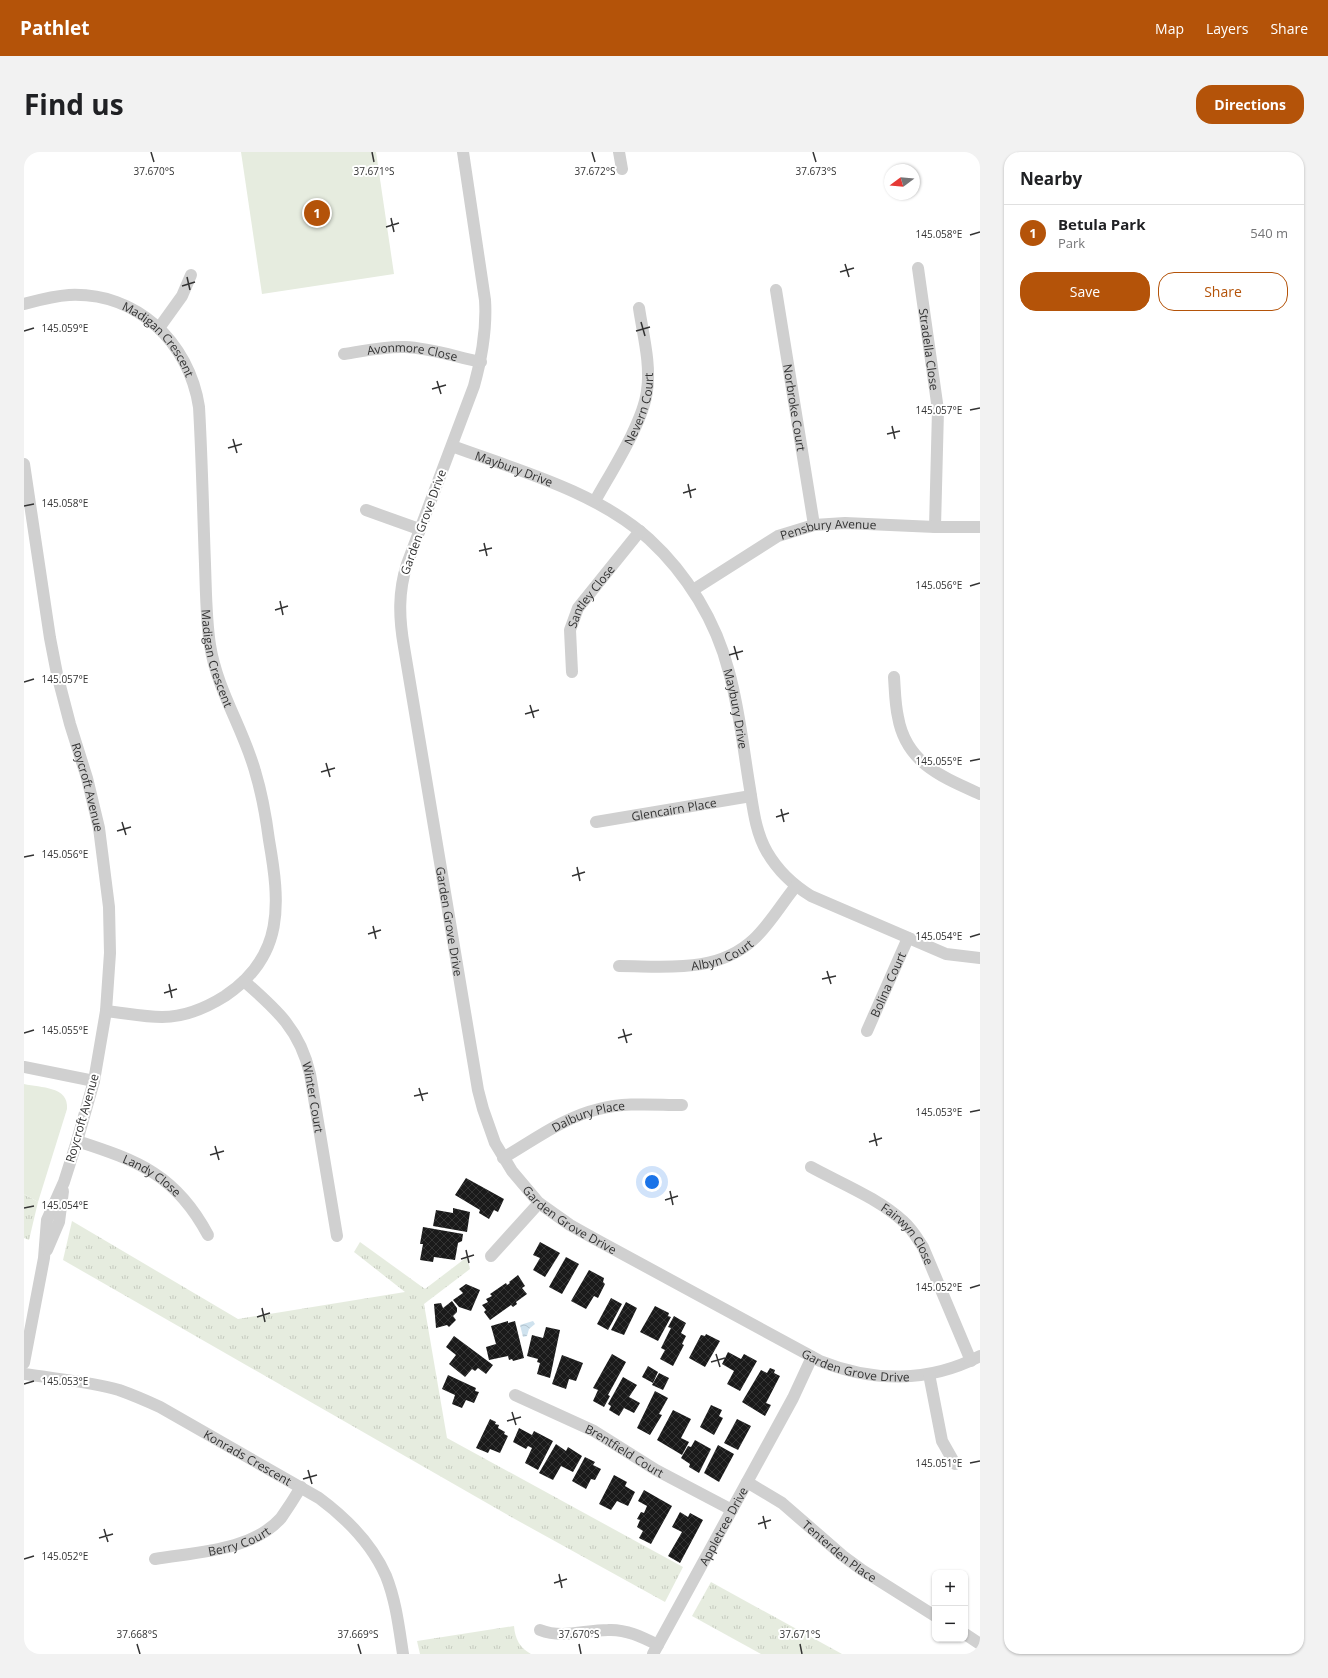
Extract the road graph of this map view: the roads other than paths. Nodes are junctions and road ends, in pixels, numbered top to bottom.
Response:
1 (463, 152) edge
2 (620, 152) edge
3 (622, 169) dead end
4 (918, 268) dead end
5 (191, 274) dead end
6 (776, 290) dead end
7 (24, 304) edge
8 (639, 308) dead end
9 (159, 328) junction
10 (344, 354) dead end
11 (481, 362) junction
12 (452, 446) junction
13 (24, 464) edge
14 (594, 501) junction
15 (366, 510) dead end
16 (814, 525) junction
17 (936, 527) junction
18 (980, 527) edge
19 (419, 529) junction
20 (640, 531) junction
21 (693, 590) junction
22 (572, 672) dead end
23 (894, 677) dead end
24 (980, 794) edge
25 (751, 796) junction
26 (596, 822) dead end
27 (796, 886) junction
28 (908, 938) junction
29 (980, 958) edge
30 (619, 966) dead end
31 (244, 981) junction
32 (106, 1012) junction
33 (867, 1031) dead end
34 (24, 1067) edge
35 (94, 1081) junction
36 (682, 1104) dead end
37 (77, 1141) junction
38 (503, 1158) junction
39 (811, 1167) dead end
40 (539, 1203) junction
41 (208, 1235) dead end
42 (337, 1236) dead end
43 (491, 1256) dead end
44 (816, 1359) junction
45 (976, 1359) edge
46 (24, 1363) edge
47 (24, 1374) edge
48 (930, 1374) junction
49 (515, 1395) dead end
50 (955, 1464) dead end
51 (748, 1482) junction
52 (301, 1487) junction
53 (732, 1510) junction
54 (155, 1559) dead end
55 (932, 1614) edge
56 (540, 1630) dead end
57 (968, 1636) edge
58 (980, 1644) edge
59 (656, 1649) edge
60 (403, 1654) edge

1 - 11 street, Garden Grove Drive
2 - 3 street
4 - 17 street, Stradella Close
5 - 9 street
6 - 16 street, Norbroke Court
7 - 9 street, Madigan Crescent
8 - 14 street, Nevern Court
9 - 31 street, Madigan Crescent
10 - 11 street, Avonmore Close
11 - 12 street, Garden Grove Drive
12 - 14 street, Maybury Drive
12 - 19 street, Garden Grove Drive
13 - 32 street, Roycroft Avenue
14 - 20 street, Maybury Drive
15 - 19 street
16 - 17 street, Pensbury Avenue
16 - 21 street, Pensbury Avenue
17 - 18 street, Pensbury Avenue
19 - 38 street, Garden Grove Drive
20 - 21 street, Maybury Drive
20 - 22 street, Santley Close
21 - 25 street, Maybury Drive
23 - 24 street
25 - 26 street, Glencairn Place
25 - 27 street, Maybury Drive
27 - 28 street, Maybury Drive
27 - 30 street, Albyn Court
28 - 29 street, Maybury Drive
28 - 33 street, Bolina Court
31 - 32 street, Madigan Crescent
31 - 42 street, Winter Court
32 - 35 street, Roycroft Avenue
34 - 35 street
35 - 37 street, Roycroft Avenue
36 - 38 street, Dalbury Place
37 - 41 street, Landy Close
37 - 46 street, Roycroft Avenue
38 - 40 street, Garden Grove Drive
39 - 45 street, Fairwyn Close
40 - 43 street
40 - 44 street, Garden Grove Drive
44 - 48 street, Garden Grove Drive
44 - 51 street, Appletree Drive
45 - 48 street, Garden Grove Drive
47 - 52 street, Konrads Crescent
48 - 50 street
49 - 53 street, Brentfield Court
51 - 53 street, Appletree Drive
51 - 55 street, Tenterden Place
52 - 54 street, Berry Court
52 - 60 street, Konrads Crescent
53 - 59 street, Appletree Drive
56 - 59 street
57 - 58 street

